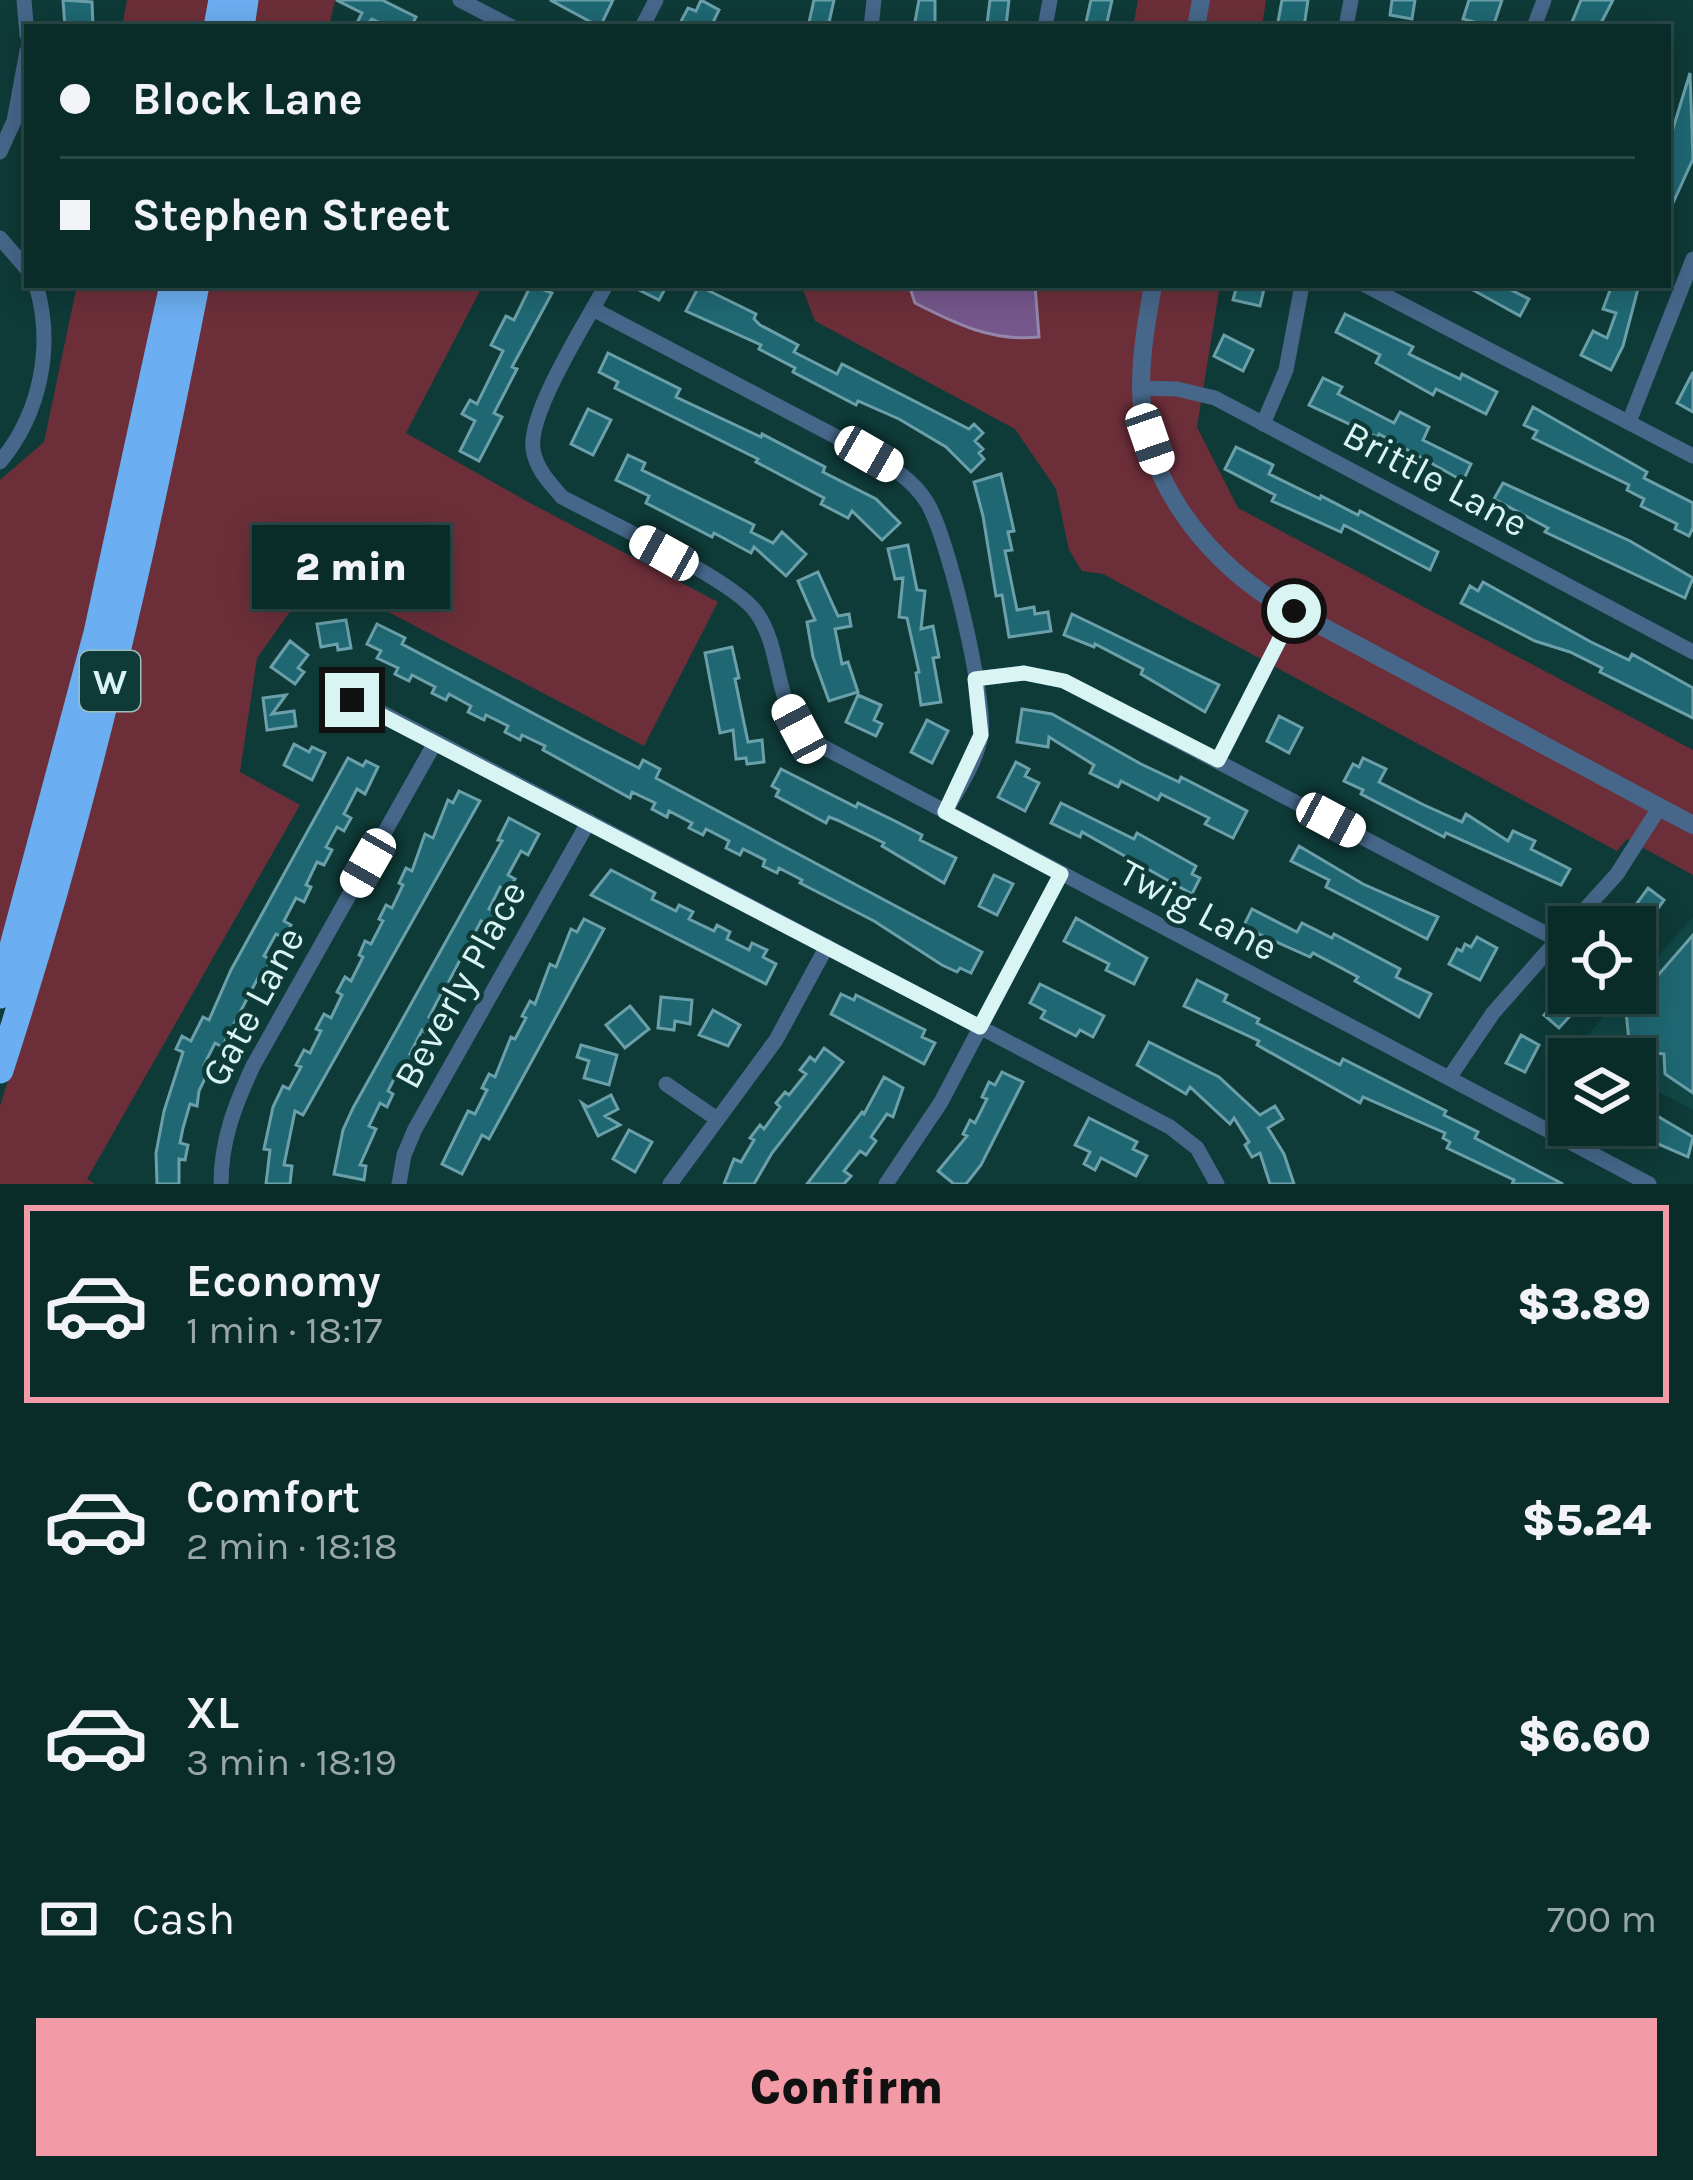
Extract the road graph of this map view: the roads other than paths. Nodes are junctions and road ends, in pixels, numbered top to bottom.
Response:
1 (460, 0) edge
2 (506, 24) edge
3 (24, 67) edge
4 (0, 152) edge
5 (0, 238) edge
6 (1692, 262) edge
7 (24, 266) edge
8 (36, 288) edge
9 (172, 288) edge
10 (195, 288) edge
11 (604, 288) edge
12 (1153, 288) edge
13 (1301, 288) edge
14 (1371, 288) edge
15 (593, 309) junction
16 (1141, 388) junction
17 (1629, 422) junction
18 (1263, 424) junction
19 (1693, 456) edge
20 (0, 462) edge
21 (1294, 611) junction
22 (1693, 652) edge
23 (975, 679) junction
24 (344, 699) dead end
25 (436, 741) junction
26 (1218, 760) junction
27 (1659, 808) junction
28 (945, 812) junction
29 (589, 821) junction
30 (1693, 825) edge
31 (1061, 874) junction
32 (1588, 906) edge
33 (1548, 922) edge
34 (827, 946) junction
35 (1548, 951) edge
36 (0, 995) edge
37 (980, 1027) junction
38 (0, 1070) edge
39 (1449, 1078) junction
40 (666, 1084) dead end
41 (717, 1119) junction
42 (221, 1184) edge
43 (399, 1184) edge
44 (670, 1184) edge
45 (886, 1184) edge
46 (1217, 1184) edge
47 (1649, 1184) edge

1 - 2 street
3 - 4 street
5 - 7 street
6 - 17 street
8 - 20 street
9 - 36 highway, W
10 - 38 highway, W
11 - 15 street, Twig Lane
12 - 16 street
13 - 18 street
14 - 17 street
15 - 23 street
15 - 28 street, Twig Lane
16 - 18 street, Brittle Lane
16 - 21 street
17 - 19 street
18 - 22 street, Brittle Lane
21 - 26 street
21 - 27 street
23 - 26 street
23 - 28 street
24 - 25 street
25 - 29 street
25 - 42 street, Gate Lane
26 - 33 street
27 - 30 street
27 - 32 street
28 - 31 street, Twig Lane
29 - 34 street
29 - 43 street, Beverly Place
31 - 37 street
31 - 39 street, Twig Lane
34 - 37 street
34 - 41 street
35 - 39 street
37 - 45 street
37 - 46 street
39 - 47 street, Twig Lane
40 - 41 street
41 - 44 street

